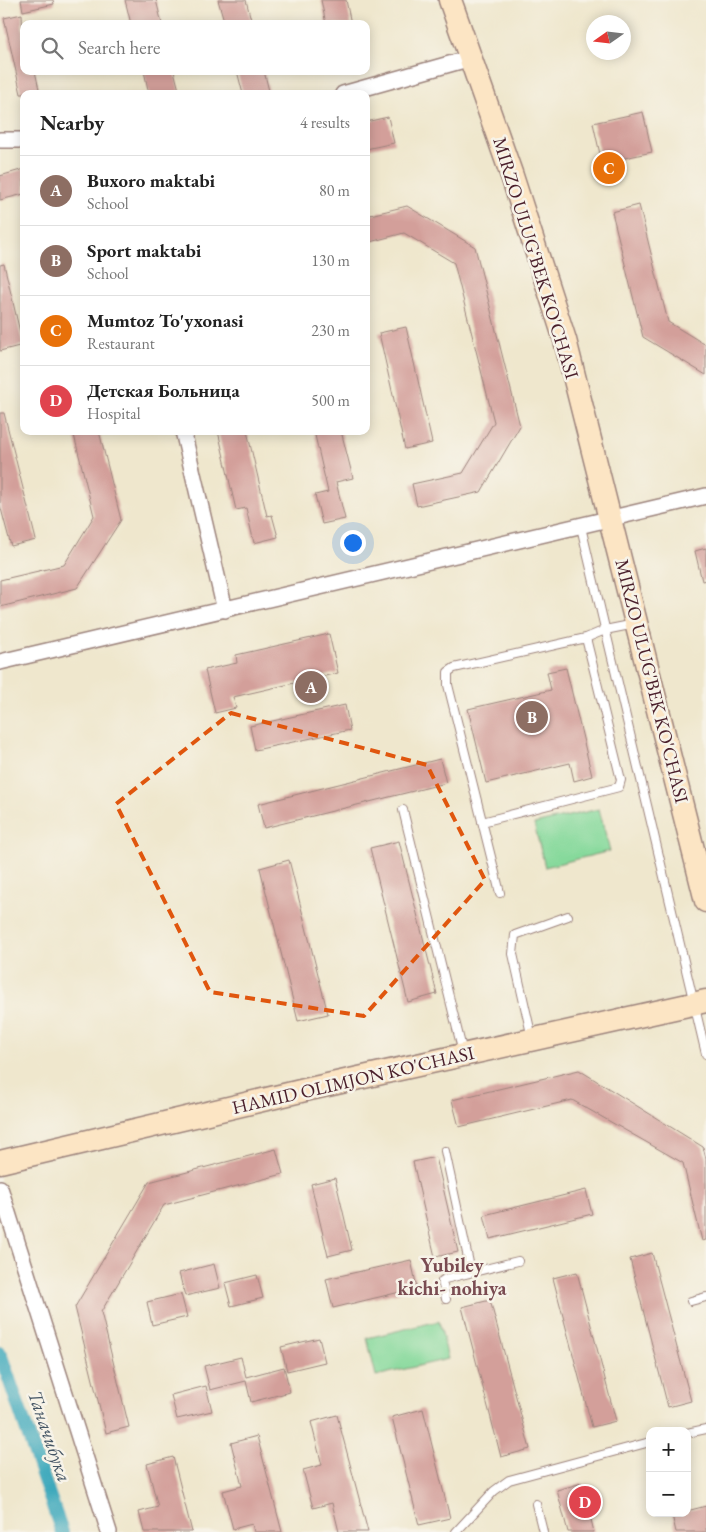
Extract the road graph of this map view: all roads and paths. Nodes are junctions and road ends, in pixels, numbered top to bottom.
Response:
1 (450, 0) edge
2 (471, 58) junction
3 (357, 90) edge
4 (0, 140) edge
5 (20, 140) edge
6 (184, 435) edge
7 (706, 496) edge
8 (611, 520) junction
9 (581, 527) junction
10 (225, 610) junction
11 (637, 623) junction
12 (605, 630) junction
13 (586, 638) junction
14 (0, 662) edge
15 (403, 810) dead end
16 (482, 822) junction
17 (702, 863) edge
18 (500, 893) dead end
19 (706, 901) edge
20 (568, 916) dead end
21 (700, 1002) edge
22 (532, 1040) junction
23 (706, 1054) edge
24 (463, 1055) junction
25 (445, 1151) dead end
26 (0, 1162) edge
27 (0, 1188) edge
28 (518, 1261) dead end
29 (471, 1272) junction
30 (706, 1297) edge
31 (446, 1298) dead end
32 (691, 1301) dead end
33 (706, 1429) edge
34 (691, 1432) edge
35 (646, 1443) edge
36 (536, 1504) dead end
37 (109, 1532) edge
38 (456, 1532) edge
39 (543, 1532) edge

1 - 2 main road, MIRZO ULUG‘BEK KO'CHASI
2 - 3 street
2 - 8 main road, MIRZO ULUG‘BEK KO'CHASI
4 - 5 street
6 - 10 street
7 - 8 street
8 - 9 street
8 - 11 main road, MIRZO ULUG'BEK KO'CHASI
9 - 10 street
9 - 12 lane
10 - 14 street
11 - 12 lane
11 - 17 main road, MIRZO ULUG'BEK KO'CHASI
12 - 13 lane
12 - 21 lane
13 - 16 lane
13 - 16 lane
15 - 24 lane
16 - 18 lane
17 - 19 main road, MIRZO ULUG'BEK KO'CHASI
20 - 22 lane
21 - 22 main road, HAMID OLIMJON KO'CHASI
21 - 23 lane
22 - 24 main road, HAMID OLIMJON KO'CHASI
24 - 26 main road, HAMID OLIMJON KO'CHASI
25 - 29 lane
27 - 37 street
28 - 29 lane
29 - 31 lane
30 - 32 lane
33 - 34 lane
35 - 38 lane
36 - 39 lane

